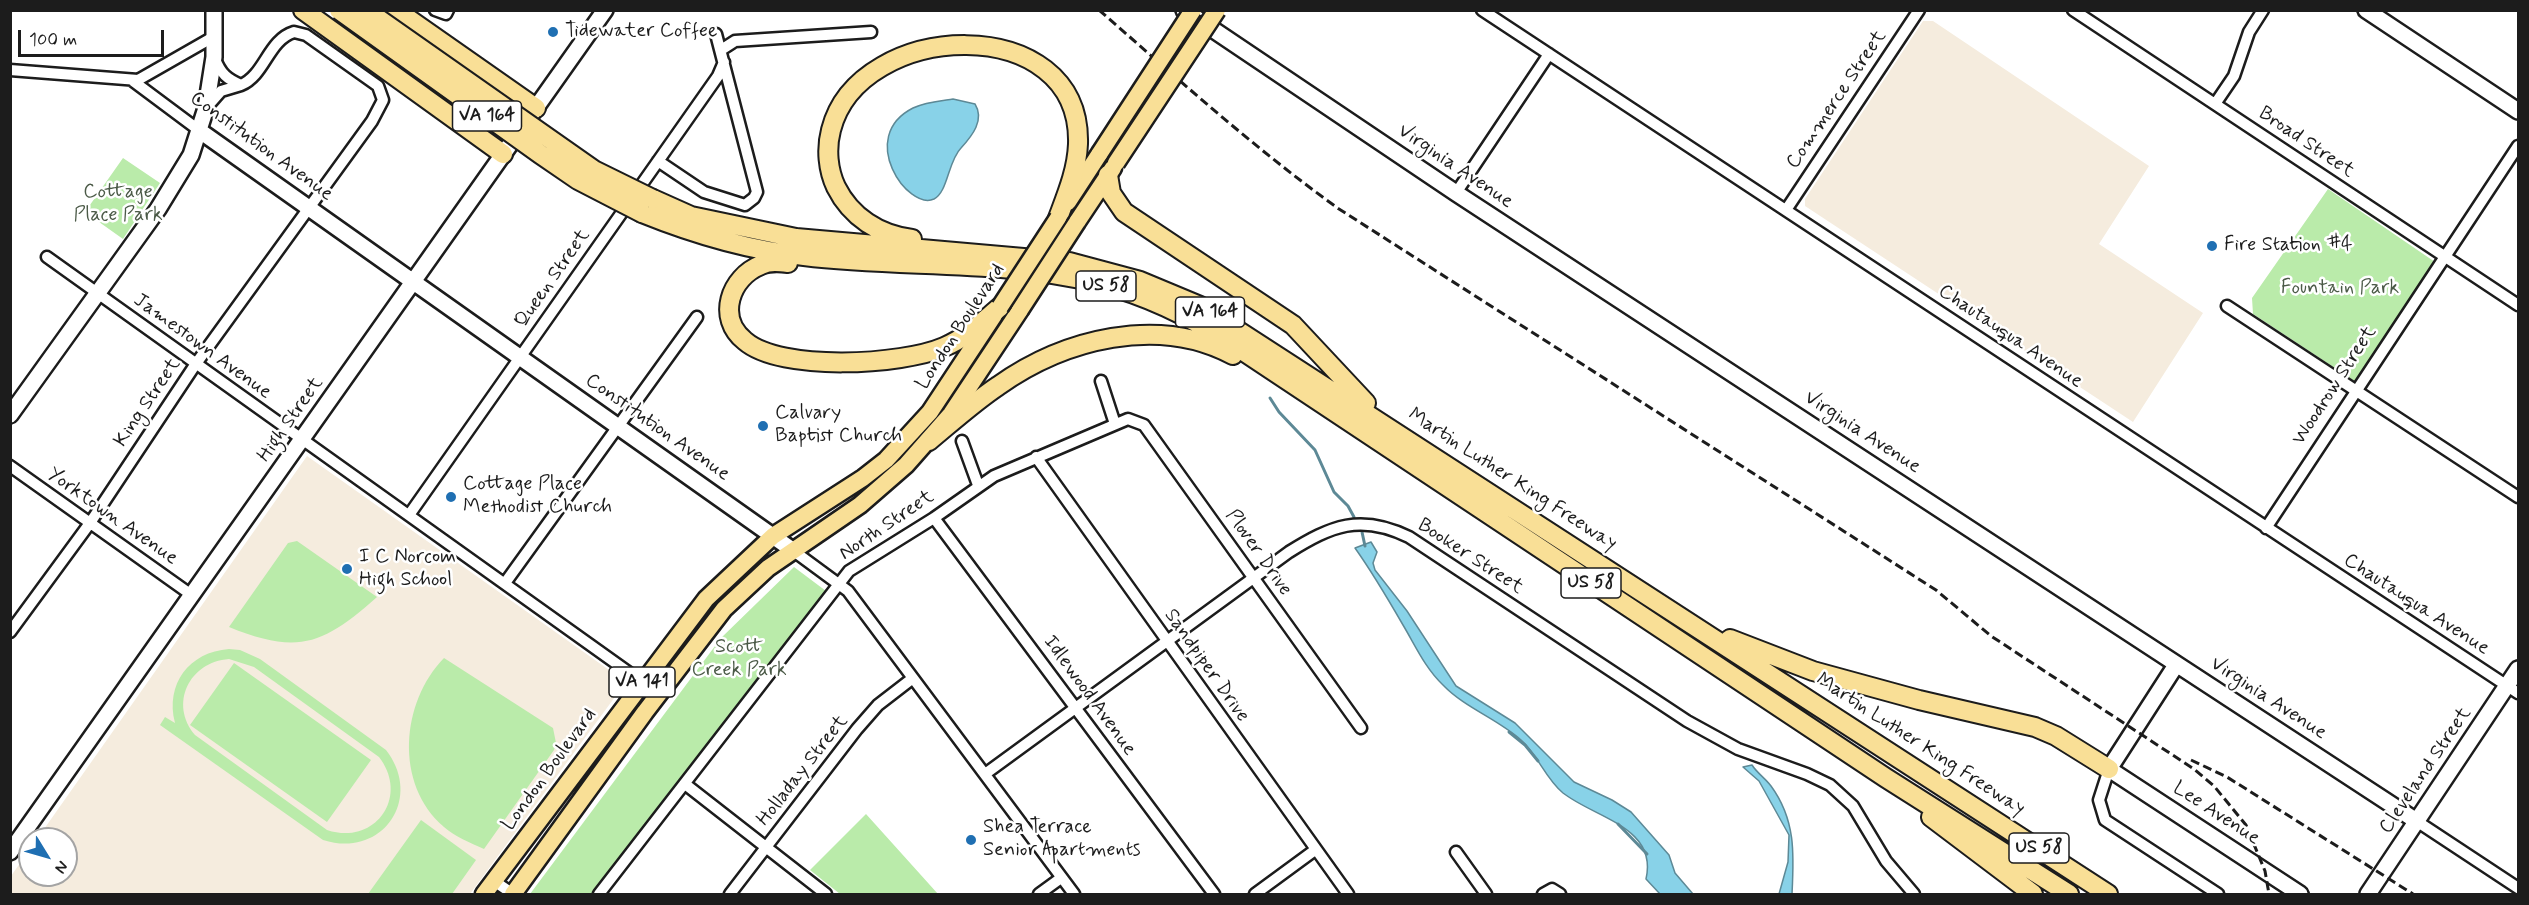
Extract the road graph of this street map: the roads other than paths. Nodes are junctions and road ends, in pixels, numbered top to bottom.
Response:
1 (214, 10) edge
2 (303, 10) edge
3 (339, 10) edge
4 (366, 10) edge
5 (605, 10) edge
6 (1184, 10) edge
7 (1193, 10) edge
8 (1216, 10) edge
9 (1482, 10) edge
10 (1919, 10) edge
11 (2073, 10) edge
12 (2263, 10) edge
13 (2366, 10) edge
14 (398, 12) edge
15 (871, 32) dead end
16 (716, 34) dead end
17 (215, 36) junction
18 (721, 50) junction
19 (1549, 54) junction
20 (214, 57) junction
21 (724, 62) junction
22 (10, 70) edge
23 (133, 81) junction
24 (241, 85) junction
25 (2215, 104) junction
26 (206, 108) junction
27 (536, 108) junction
28 (2518, 111) edge
29 (200, 131) junction
30 (2518, 146) edge
31 (503, 154) junction
32 (658, 161) junction
33 (1112, 169) junction
34 (1456, 193) junction
35 (647, 206) junction
36 (309, 208) junction
37 (1786, 210) junction
38 (1058, 218) junction
39 (984, 253) junction
40 (47, 257) dead end
41 (2445, 257) junction
42 (859, 261) junction
43 (412, 281) junction
44 (98, 294) junction
45 (2518, 305) edge
46 (2227, 306) dead end
47 (1000, 307) junction
48 (697, 317) dead end
49 (520, 358) junction
50 (195, 365) junction
51 (1101, 381) dead end
52 (2357, 391) junction
53 (1323, 405) junction
54 (10, 415) edge
55 (1115, 424) junction
56 (618, 426) junction
57 (1408, 439) junction
58 (303, 440) junction
59 (929, 441) junction
60 (962, 441) dead end
61 (1036, 457) junction
62 (10, 466) edge
63 (978, 485) junction
64 (2518, 497) edge
65 (409, 515) junction
66 (934, 518) junction
67 (90, 523) junction
68 (2266, 528) junction
69 (773, 536) junction
70 (791, 549) junction
71 (1254, 578) junction
72 (505, 583) junction
73 (838, 583) junction
74 (193, 596) junction
75 (1676, 614) junction
76 (10, 632) edge
77 (1167, 641) junction
78 (2176, 664) junction
79 (2518, 669) edge
80 (913, 678) junction
81 (642, 681) junction
82 (2513, 690) edge
83 (659, 694) junction
84 (1076, 708) junction
85 (1361, 728) dead end
86 (2109, 769) junction
87 (985, 774) junction
88 (1886, 778) junction
89 (685, 784) junction
90 (2418, 822) junction
91 (767, 847) junction
92 (1998, 848) junction
93 (1315, 850) junction
94 (10, 852) edge
95 (1456, 852) dead end
96 (1062, 878) junction
97 (489, 888) edge
98 (2518, 888) edge
99 (513, 894) edge
100 (599, 894) edge
101 (730, 894) edge
102 (826, 894) edge
103 (1039, 894) edge
104 (1074, 894) edge
105 (1214, 894) edge
106 (1255, 894) edge
107 (1348, 894) edge
108 (1486, 894) edge
109 (1543, 894) edge
110 (1560, 894) edge
111 (1914, 894) edge
112 (2033, 894) edge
113 (2052, 894) edge
114 (2069, 894) edge
115 (2108, 894) edge
116 (2218, 894) edge
117 (2300, 894) edge
118 (2368, 894) edge

1 - 17 street
2 - 31 highway
3 - 35 highway, VA 164, bridge
4 - 35 highway, VA 164, bridge
5 - 27 street, High Street
6 - 34 street, Virginia Avenue
7 - 38 main road, London Boulevard / US 58, bridge
8 - 33 main road, London Boulevard, bridge
9 - 19 street, Chautauqua Avenue
10 - 37 street, Commerce Street
11 - 25 street, Broad Street
12 - 25 street
13 - 28 street
14 - 27 highway
15 - 18 street
16 - 18 street
17 - 20 street
17 - 23 street
18 - 21 street
19 - 34 street
19 - 37 street, Chautauqua Avenue
20 - 24 street
20 - 26 street
21 - 32 street, Queen Street
21 - 32 street
22 - 23 street
23 - 29 street, Constitution Avenue
24 - 26 street
24 - 36 street, King Street
25 - 41 street, Broad Street
26 - 29 street
27 - 31 street, High Street
29 - 36 street, Constitution Avenue
29 - 44 street
30 - 41 street, Woodrow Street
31 - 43 street, High Street
32 - 49 street, Queen Street
33 - 57 highway, US 58
33 - 59 main road, London Boulevard / VA 141, bridge
34 - 78 street, Virginia Avenue
35 - 39 highway, VA 164
35 - 42 highway, VA 164
36 - 43 street, Constitution Avenue
36 - 50 street, King Street
37 - 68 street, Chautauqua Avenue
38 - 39 highway
38 - 47 main road, London Boulevard / US 58, bridge
39 - 57 highway, Martin Luther King Freeway / VA 164
40 - 44 street, Jamestown Avenue
41 - 45 street, Broad Street
41 - 52 street, Woodrow Street
42 - 47 highway, US 58
42 - 53 highway, Martin Luther King Freeway / US 58
43 - 49 street, Constitution Avenue
43 - 58 street, High Street
44 - 50 street, Jamestown Avenue
44 - 54 street
46 - 52 street
47 - 69 main road, London Boulevard / VA 141
48 - 56 street
49 - 56 street, Constitution Avenue
49 - 65 street, Queen Street
50 - 58 street, Jamestown Avenue
50 - 67 street, King Street
51 - 55 street
52 - 64 street
52 - 68 street, Woodrow Street
53 - 59 highway
53 - 88 highway, Martin Luther King Freeway / US 58
55 - 61 street, North Street
55 - 71 street, Plover Drive
56 - 69 street, Constitution Avenue
56 - 72 street
57 - 75 highway, Martin Luther King Freeway / US 58
58 - 65 street, Jamestown Avenue
58 - 74 street, High Street
59 - 70 main road, London Boulevard / VA 141
60 - 63 street
61 - 63 street, North Street
61 - 77 street, Sandpiper Drive
62 - 67 street, Yorktown Avenue
63 - 66 street, North Street
65 - 72 street, Jamestown Avenue
66 - 73 street, North Street
66 - 84 street, Idlewood Avenue
67 - 74 street, Yorktown Avenue
67 - 76 street, King Street
68 - 82 street, Chautauqua Avenue
69 - 70 street, Constitution Avenue
69 - 81 main road, London Boulevard / VA 141
70 - 73 street, Constitution Avenue
70 - 83 main road, London Boulevard / VA 141
71 - 77 street, Booker Street
71 - 85 street, Plover Drive
71 - 111 street, Booker Street
72 - 81 street, Jamestown Avenue
73 - 80 street, Constitution Avenue
73 - 89 street, North Street
74 - 94 street, High Street
75 - 86 highway
75 - 115 highway, Martin Luther King Freeway / US 58
77 - 84 street, Booker Street
77 - 93 street, Sandpiper Drive
78 - 86 street
78 - 90 street, Virginia Avenue
79 - 82 street, Cleveland Street
80 - 87 street, Constitution Avenue
80 - 91 street, Holladay Street
81 - 83 street, Jamestown Avenue
81 - 97 main road, London Boulevard / VA 141
82 - 90 street, Cleveland Street
83 - 99 main road, London Boulevard / VA 141
84 - 87 street, Booker Street
84 - 105 street, Idlewood Avenue
86 - 116 street
86 - 117 street, Lee Avenue
87 - 96 street, Constitution Avenue
88 - 92 highway, Martin Luther King Freeway / US 58
88 - 112 highway
89 - 91 street
89 - 100 street, North Street
90 - 98 street, Virginia Avenue
90 - 118 street, Cleveland Street
91 - 101 street, Holladay Street
91 - 102 street
92 - 113 highway, US 58
92 - 114 highway
93 - 106 street
93 - 107 street, Sandpiper Drive
95 - 108 street
96 - 103 street
96 - 104 street, Constitution Avenue
97 - 99 street
109 - 110 street

